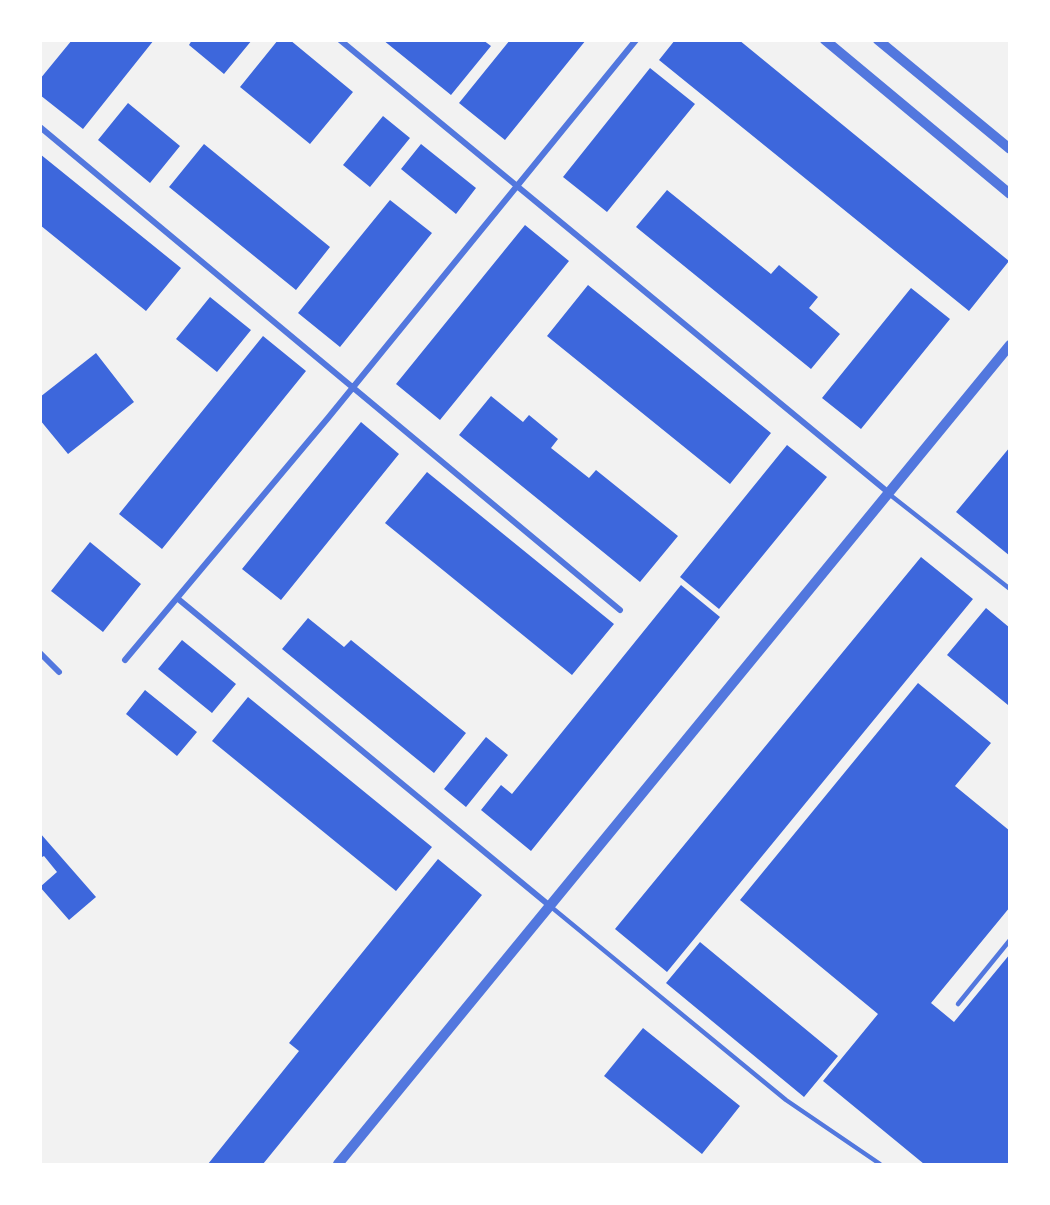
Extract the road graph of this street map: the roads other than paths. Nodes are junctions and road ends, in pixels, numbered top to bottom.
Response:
1 (340, 40) edge
2 (636, 40) edge
3 (825, 40) edge
4 (878, 40) edge
5 (40, 127) edge
6 (1010, 149) edge
7 (517, 187) junction
8 (1010, 194) edge
9 (1008, 350) edge
10 (353, 387) junction
11 (889, 493) junction
12 (1010, 589) edge
13 (177, 598) junction
14 (620, 610) dead end
15 (40, 653) edge
16 (125, 660) dead end
17 (59, 672) dead end
18 (550, 906) junction
19 (1010, 940) edge
20 (958, 1004) dead end
21 (338, 1164) edge
22 (880, 1164) edge

1 - 7 street
2 - 7 street
3 - 8 street
4 - 6 street
5 - 10 street
7 - 10 street
7 - 11 street
9 - 11 street
10 - 13 street
10 - 14 street
11 - 12 lane
11 - 18 street
13 - 16 street
13 - 18 street
15 - 17 street
18 - 21 street
18 - 22 lane
19 - 20 lane

